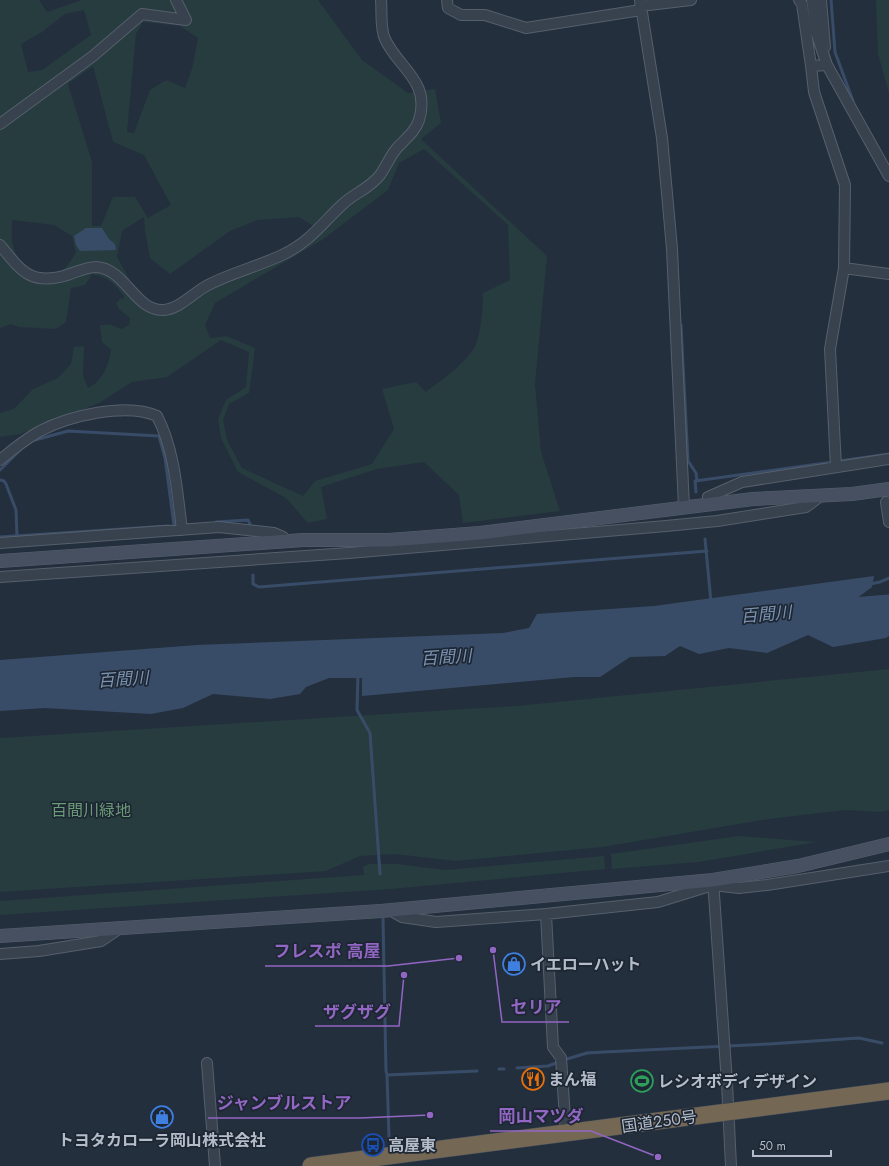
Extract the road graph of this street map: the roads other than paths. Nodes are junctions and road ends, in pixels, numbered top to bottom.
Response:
1 (176, 0) edge
2 (381, 0) edge
3 (447, 0) edge
4 (691, 0) edge
5 (799, 0) edge
6 (812, 0) edge
7 (821, 0) edge
8 (640, 5) edge
9 (827, 65) junction
10 (810, 66) junction
11 (0, 124) edge
12 (889, 176) edge
13 (0, 245) edge
14 (844, 268) junction
15 (889, 274) edge
16 (889, 459) edge
17 (0, 460) edge
18 (836, 463) junction
19 (886, 494) edge
20 (822, 495) junction
21 (708, 504) junction
22 (684, 507) junction
23 (889, 522) edge
24 (182, 527) junction
25 (287, 541) junction
26 (0, 543) edge
27 (0, 561) edge
28 (0, 577) edge
29 (889, 844) edge
30 (889, 866) edge
31 (713, 883) junction
32 (390, 910) junction
33 (546, 914) junction
34 (120, 928) junction
35 (0, 936) edge
36 (0, 954) edge
37 (207, 1063) dead end
38 (889, 1090) edge
39 (728, 1112) junction
40 (566, 1134) junction
41 (384, 1162) edge
42 (215, 1166) edge
43 (310, 1166) edge
44 (731, 1166) edge

1 - 11 street
2 - 13 street
3 - 8 street
4 - 8 street
5 - 10 street
6 - 9 street
7 - 9 street
8 - 22 street
9 - 10 street
9 - 12 street
10 - 14 street
14 - 15 street
14 - 18 street
16 - 18 street
17 - 24 street
18 - 21 street
19 - 20 street
19 - 23 street
20 - 21 street
20 - 28 street
21 - 22 street
22 - 25 street
24 - 25 street
24 - 26 street
25 - 27 street
29 - 31 street
30 - 31 street
31 - 32 street
31 - 33 street
31 - 39 street
32 - 33 street
32 - 34 street
33 - 40 street
34 - 35 street
34 - 36 street
37 - 42 street
38 - 39 highway, 国道250号
39 - 40 highway, 国道250号
39 - 44 street
40 - 41 highway, 国道250号
41 - 43 highway, 国道250号

